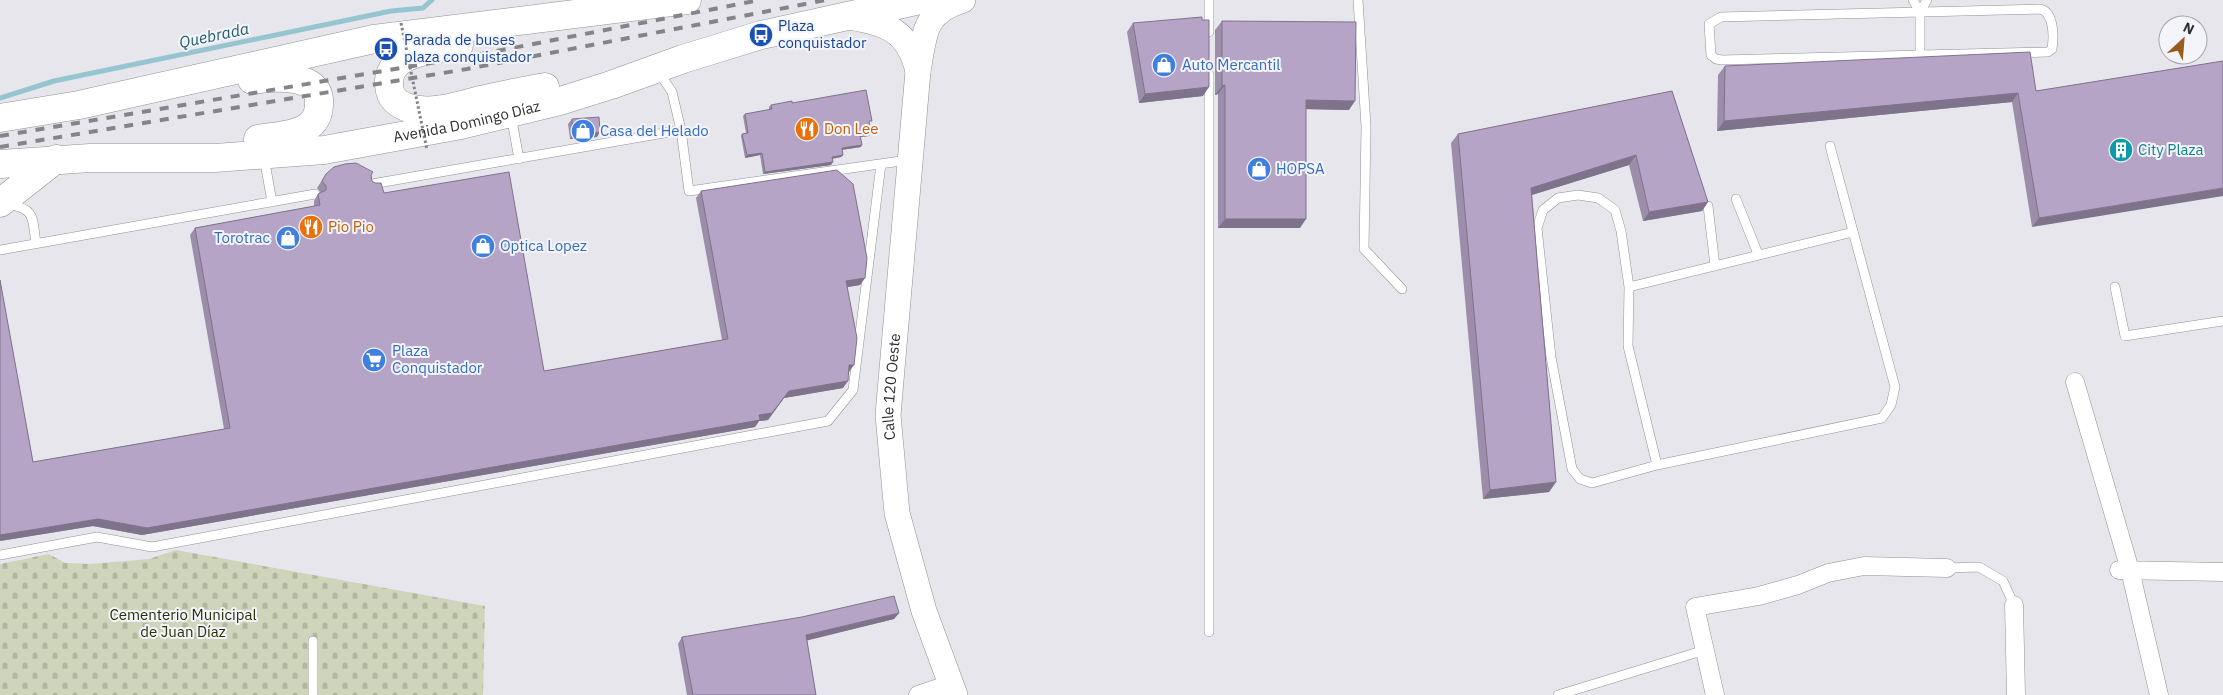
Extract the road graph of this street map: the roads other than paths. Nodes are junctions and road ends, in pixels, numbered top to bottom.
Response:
1 (920, 0) edge
2 (963, 0) edge
3 (1209, 0) edge
4 (1358, 0) edge
5 (1913, 0) edge
6 (1927, 0) edge
7 (669, 1) edge
8 (569, 7) edge
9 (1920, 12) junction
10 (843, 16) junction
11 (1209, 45) edge
12 (1920, 55) junction
13 (1209, 65) edge
14 (656, 68) junction
15 (918, 71) junction
16 (611, 85) junction
17 (79, 105) junction
18 (511, 113) junction
19 (0, 118) edge
20 (681, 130) junction
21 (1830, 146) dead end
22 (263, 154) junction
23 (90, 158) junction
24 (519, 158) junction
25 (56, 159) junction
26 (912, 160) junction
27 (0, 164) edge
28 (881, 164) junction
29 (372, 184) edge
30 (315, 194) dead end
31 (1736, 199) dead end
32 (0, 202) edge
33 (272, 202) junction
34 (1708, 206) edge
35 (1853, 232) junction
36 (36, 243) junction
37 (0, 250) edge
38 (1758, 254) junction
39 (1715, 266) junction
40 (1630, 287) junction
41 (2115, 287) dead end
42 (1402, 289) dead end
43 (2223, 320) edge
44 (2075, 382) dead end
45 (1657, 465) junction
46 (0, 555) edge
47 (1947, 568) joint
48 (2124, 570) junction
49 (2223, 572) edge
50 (2014, 605) joint
51 (1209, 632) dead end
52 (313, 641) dead end
53 (1705, 650) junction
54 (952, 689) edge
55 (313, 695) edge
56 (918, 695) edge
57 (1558, 695) edge
58 (1716, 695) edge
59 (2016, 695) edge
60 (2159, 695) edge

1 - 10 main road, Avenida Domingo Díaz
2 - 15 street, Calle 120 Oeste
3 - 11 lane
4 - 42 lane
5 - 9 lane
6 - 9 lane
7 - 8 main road
8 - 16 main road
8 - 17 main road
9 - 12 lane
9 - 12 lane
9 - 12 lane
10 - 14 main road, Avenida Domingo Díaz
10 - 15 street, Calle 120 Oeste
13 - 51 lane
14 - 16 main road, Avenida Domingo Díaz
14 - 20 lane
15 - 26 street, Calle 120 Oeste
16 - 18 main road, Avenida Domingo Díaz
17 - 19 main road
17 - 23 main road
18 - 22 main road, Avenida Domingo Díaz
18 - 24 lane
20 - 24 lane
20 - 28 lane
21 - 35 lane
22 - 23 main road, Avenida Domingo Díaz
22 - 33 lane
23 - 25 main road, Avenida Domingo Díaz
24 - 29 lane
25 - 27 main road, Avenida Domingo Díaz
25 - 32 main road
26 - 28 lane
26 - 54 street, Calle 120 Oeste
28 - 46 lane
30 - 33 lane
31 - 38 lane
32 - 36 lane
33 - 36 lane
34 - 39 lane
35 - 38 lane
35 - 45 lane
36 - 37 lane
38 - 39 lane
39 - 40 lane
40 - 45 lane
40 - 45 lane
41 - 43 lane
44 - 48 street
47 - 50 lane
47 - 53 street
48 - 49 street
48 - 60 street
50 - 59 street
52 - 55 lane
53 - 57 lane
53 - 58 street
54 - 56 street

